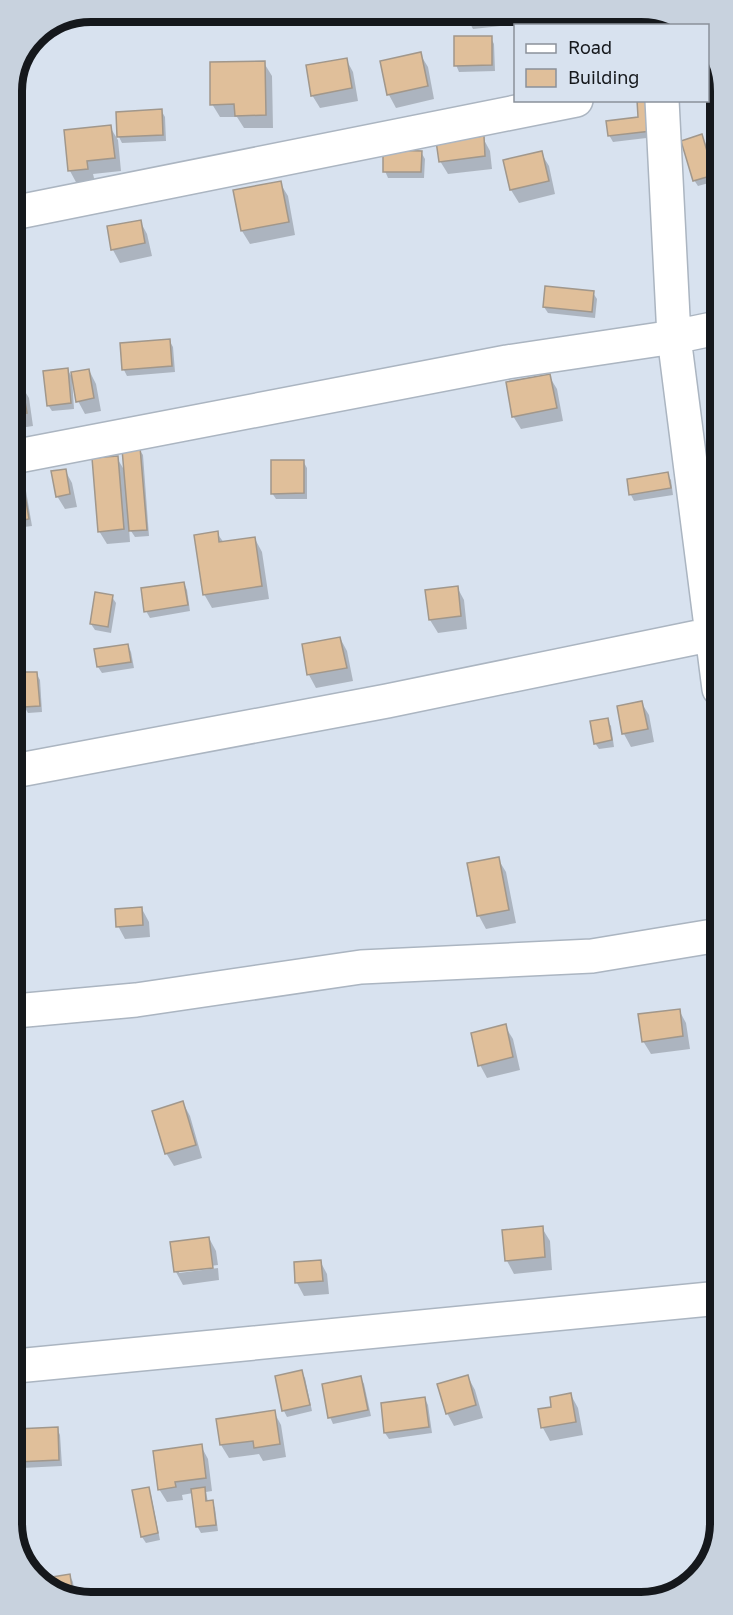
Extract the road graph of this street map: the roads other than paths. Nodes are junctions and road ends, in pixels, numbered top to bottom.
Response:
1 (566, 102) edge
2 (662, 102) edge
3 (23, 211) edge
4 (710, 329) edge
5 (674, 337) junction
6 (23, 455) edge
7 (710, 597) edge
8 (710, 634) edge
9 (23, 769) edge
10 (710, 936) edge
11 (22, 1010) edge
12 (710, 1299) edge
13 (22, 1365) edge

1 - 3 street
2 - 5 street
4 - 5 street
5 - 6 street
5 - 7 street
8 - 9 street
10 - 11 street
12 - 13 street

